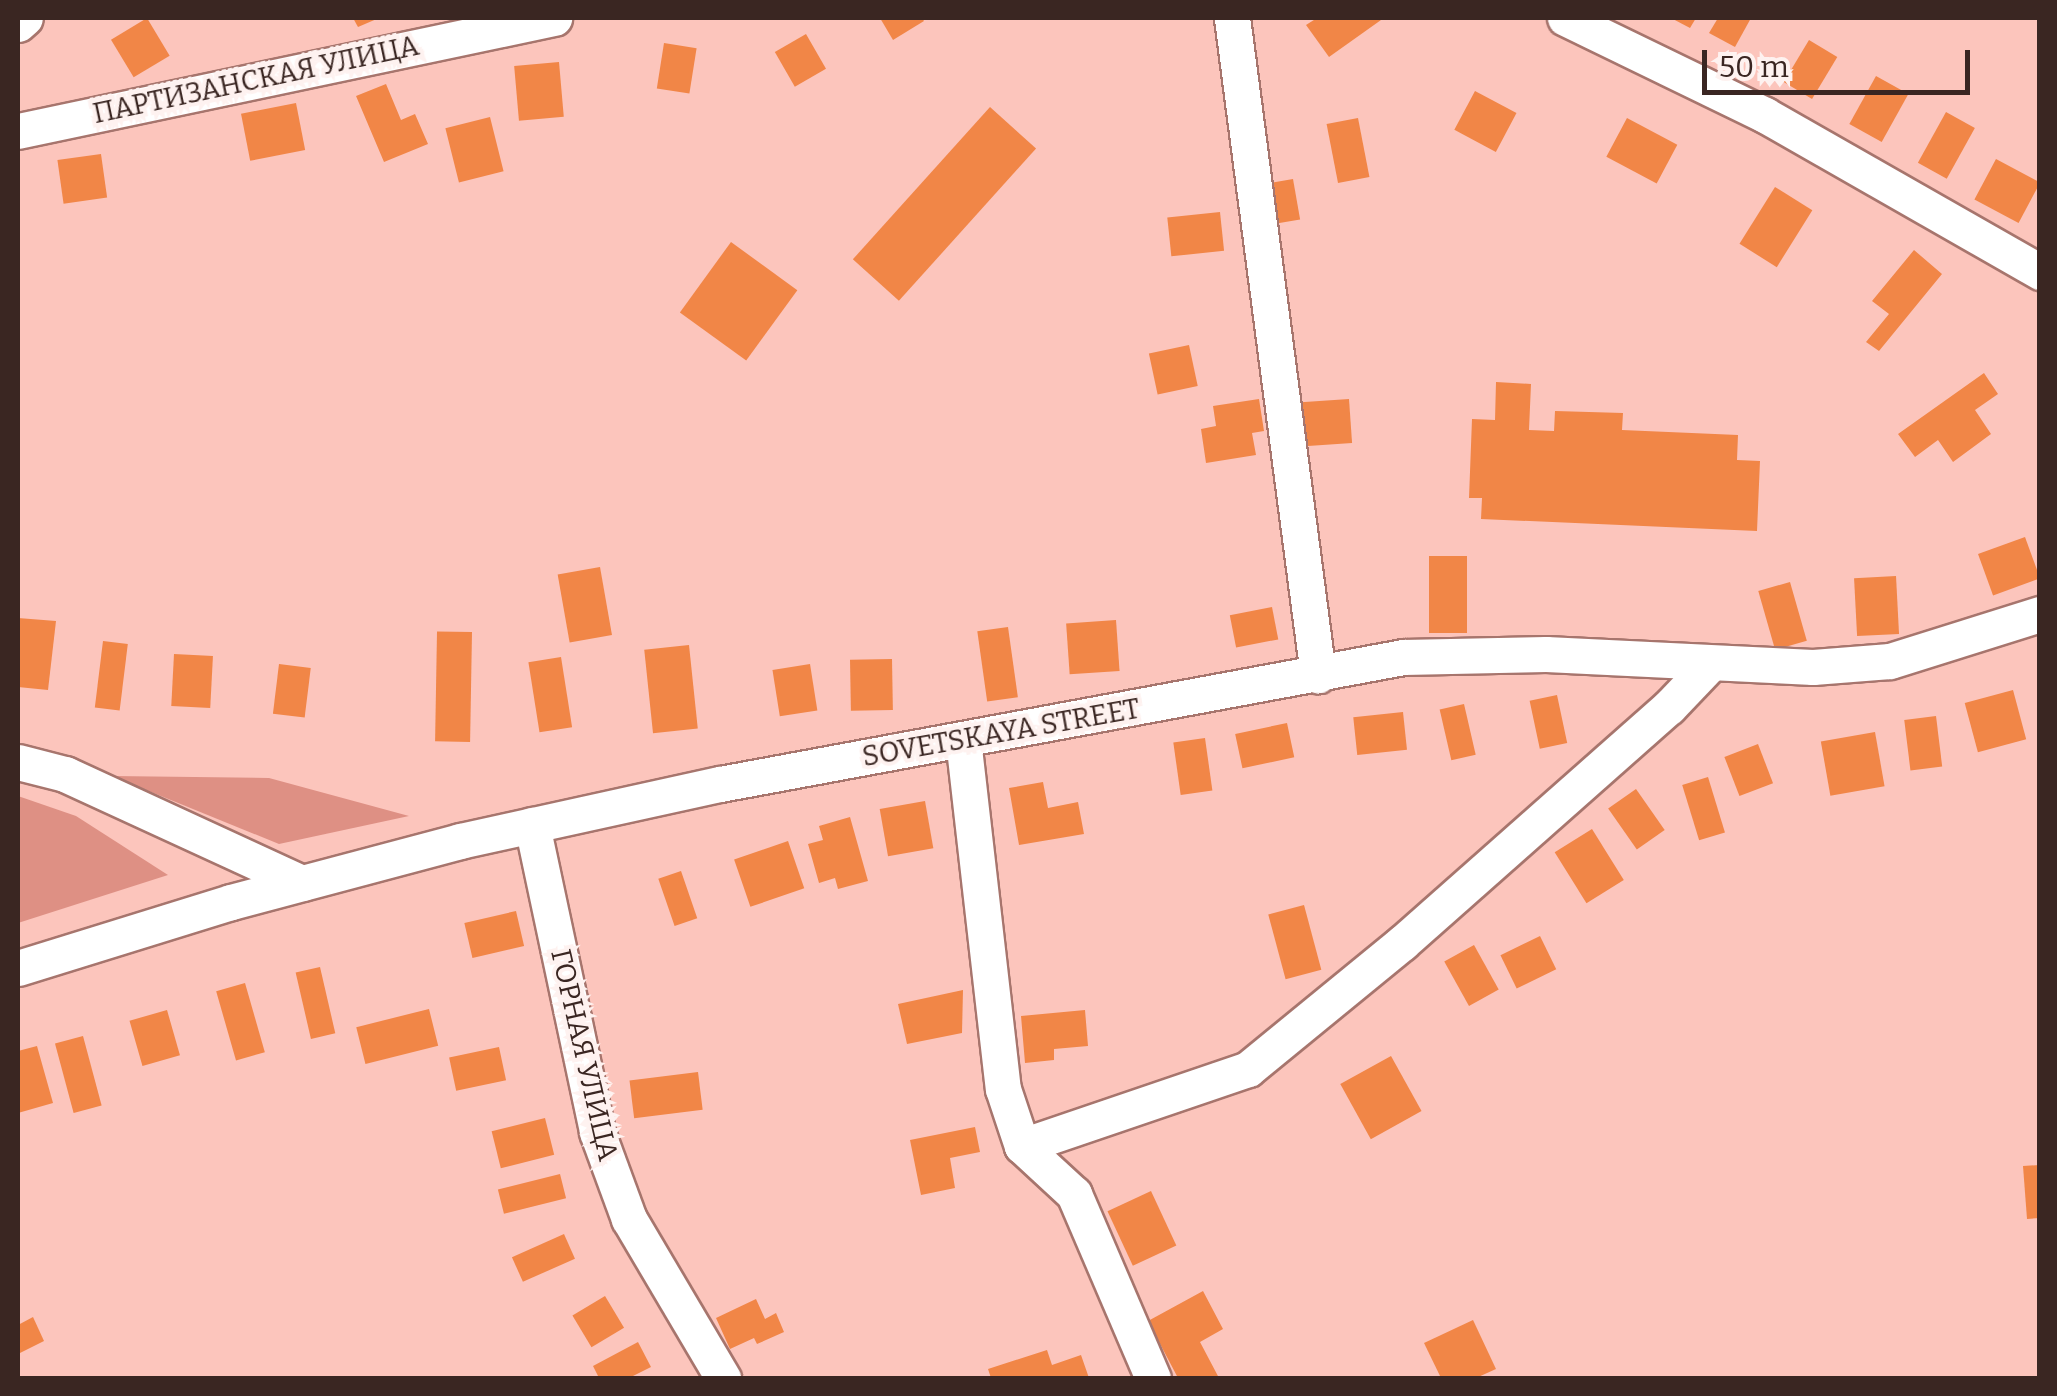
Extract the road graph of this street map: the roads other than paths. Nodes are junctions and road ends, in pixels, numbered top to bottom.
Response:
1 (24, 18) edge
2 (554, 18) edge
3 (1232, 18) edge
4 (1565, 18) edge
5 (18, 24) edge
6 (18, 131) edge
7 (2040, 272) edge
8 (2040, 614) edge
9 (1708, 665) junction
10 (1318, 675) junction
11 (963, 739) junction
12 (18, 762) edge
13 (532, 825) junction
14 (302, 883) junction
15 (18, 968) edge
16 (1022, 1146) junction
17 (724, 1378) edge
18 (1153, 1378) edge

1 - 5 street
2 - 6 street, ПАРТИЗАНСКАЯ УЛИЦА
3 - 10 street
4 - 7 street
8 - 9 street, SOVETSKAYA STREET
9 - 10 street, SOVETSKAYA STREET
9 - 16 street
10 - 11 street, SOVETSKAYA STREET
11 - 13 street, SOVETSKAYA STREET
11 - 16 street
12 - 14 street
13 - 14 street, SOVETSKAYA STREET
13 - 17 street, ГОРНАЯ УЛИЦА
14 - 15 street, SOVETSKAYA STREET
16 - 18 street

